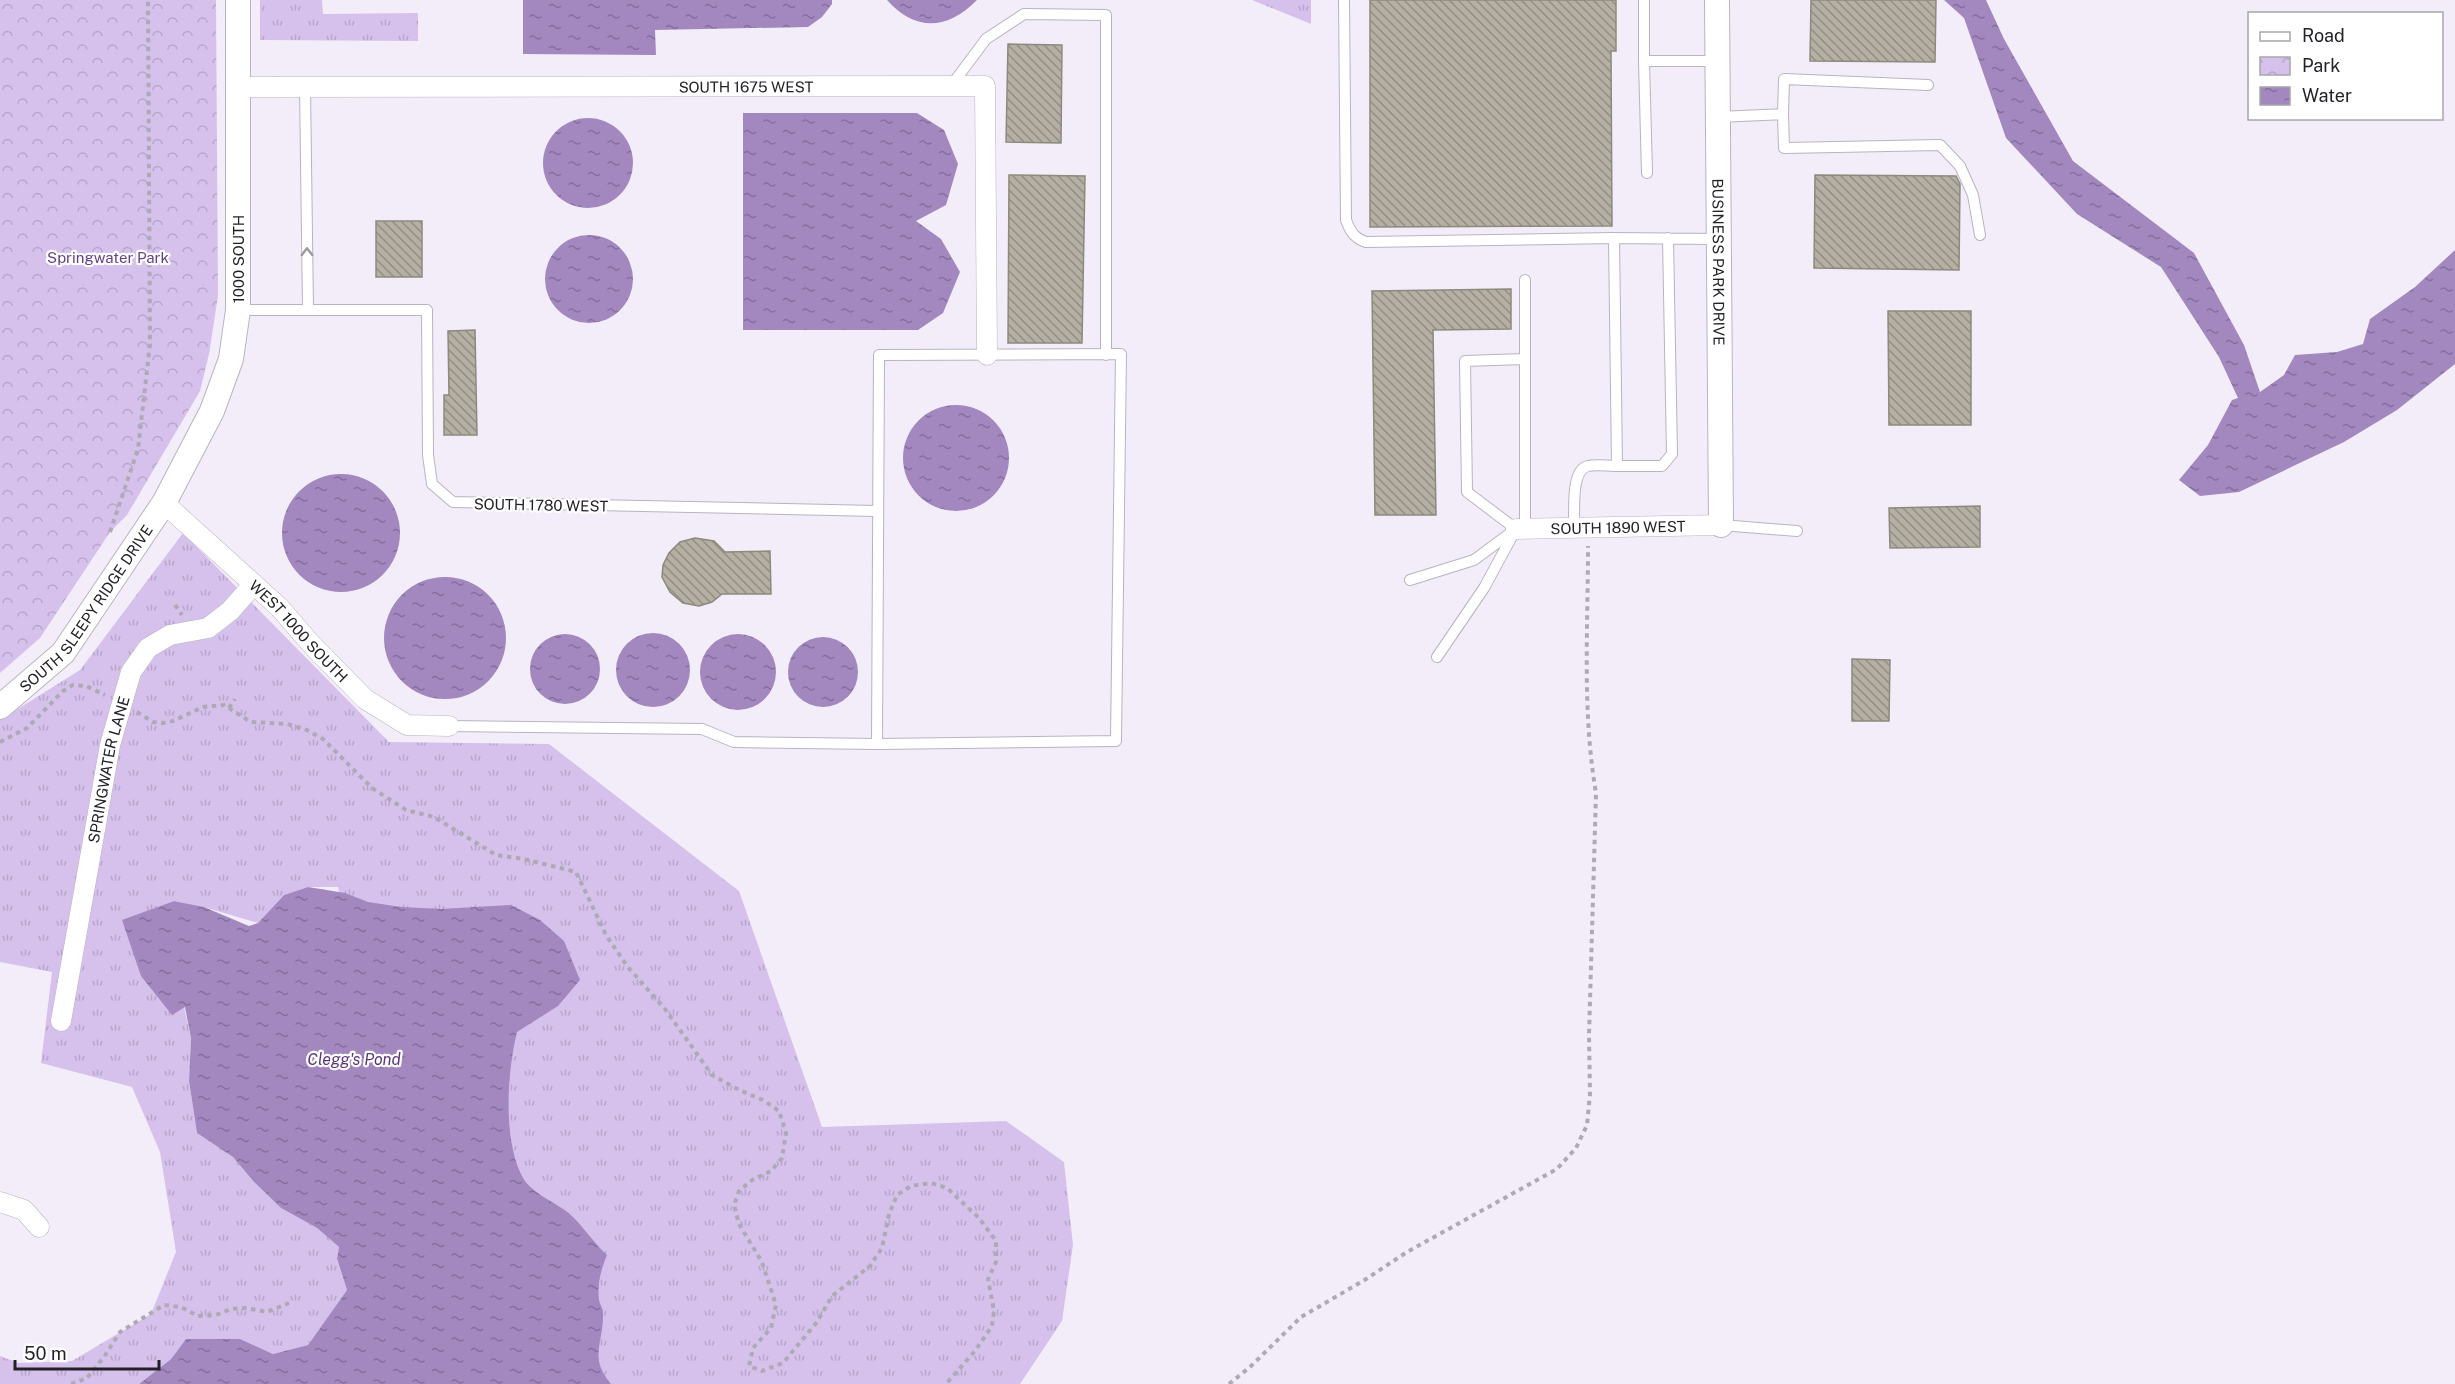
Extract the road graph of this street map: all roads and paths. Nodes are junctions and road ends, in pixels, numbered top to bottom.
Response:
1 (148, 0) edge
2 (238, 0) edge
3 (1344, 0) edge
4 (1644, 0) edge
5 (1717, 0) edge
6 (1644, 61) junction
7 (1717, 61) junction
8 (1928, 85) dead end
9 (951, 86) junction
10 (239, 87) junction
11 (304, 87) junction
12 (1783, 114) junction
13 (1718, 117) junction
14 (1647, 172) dead end
15 (1980, 235) dead end
16 (1614, 238) junction
17 (1668, 238) junction
18 (1719, 239) junction
19 (1525, 280) dead end
20 (238, 310) junction
21 (308, 310) junction
22 (1106, 354) junction
23 (987, 355) junction
24 (1525, 359) junction
25 (1617, 466) junction
26 (164, 503) junction
27 (877, 511) junction
28 (1721, 525) junction
29 (1581, 528) junction
30 (1520, 529) junction
31 (1797, 531) dead end
32 (110, 532) dead end
33 (1410, 580) dead end
34 (254, 584) junction
35 (1437, 657) dead end
36 (106, 696) dead end
37 (235, 699) dead end
38 (0, 707) edge
39 (229, 708) junction
40 (135, 711) dead end
41 (448, 726) joint
42 (0, 742) edge
43 (877, 744) junction
44 (61, 1021) dead end
45 (0, 1202) edge
46 (39, 1227) dead end
47 (289, 1303) dead end
48 (71, 1384) edge
49 (946, 1384) edge
50 (1229, 1384) edge

1 - 32 path
2 - 10 street, 1000 SOUTH
3 - 16 lane
4 - 6 lane
5 - 7 street, BUSINESS PARK DRIVE
6 - 7 lane
6 - 14 lane
7 - 13 street, BUSINESS PARK DRIVE
8 - 12 lane
9 - 11 street, SOUTH 1675 WEST
9 - 22 lane
9 - 23 street, SOUTH 1675 WEST
10 - 11 street, SOUTH 1675 WEST
10 - 20 street, 1000 SOUTH
21 -> 11 lane
12 - 13 lane
12 - 15 lane
13 - 18 street, BUSINESS PARK DRIVE
16 - 17 lane
16 - 25 lane
17 - 18 lane
17 - 25 lane
18 - 28 street, BUSINESS PARK DRIVE
19 - 24 lane
20 - 21 lane, SOUTH 1780 WEST
20 - 26 street, 1000 SOUTH
21 - 27 lane, SOUTH 1780 WEST
22 - 23 lane
22 - 43 lane
23 - 27 lane
24 - 30 lane
24 - 30 lane
25 - 29 lane
26 - 34 street, WEST 1000 SOUTH
26 - 38 street, SOUTH SLEEPY RIDGE DRIVE
27 - 43 lane
28 - 29 street, SOUTH 1890 WEST
28 - 31 lane
29 - 30 street, SOUTH 1890 WEST
29 - 50 path
30 - 33 lane
30 - 35 lane
34 - 41 street, WEST 1000 SOUTH
34 - 44 street, SPRINGWATER LANE
36 - 42 path
37 - 39 path
39 - 40 path
39 - 49 path
41 - 43 lane
45 - 46 street
47 - 48 path

